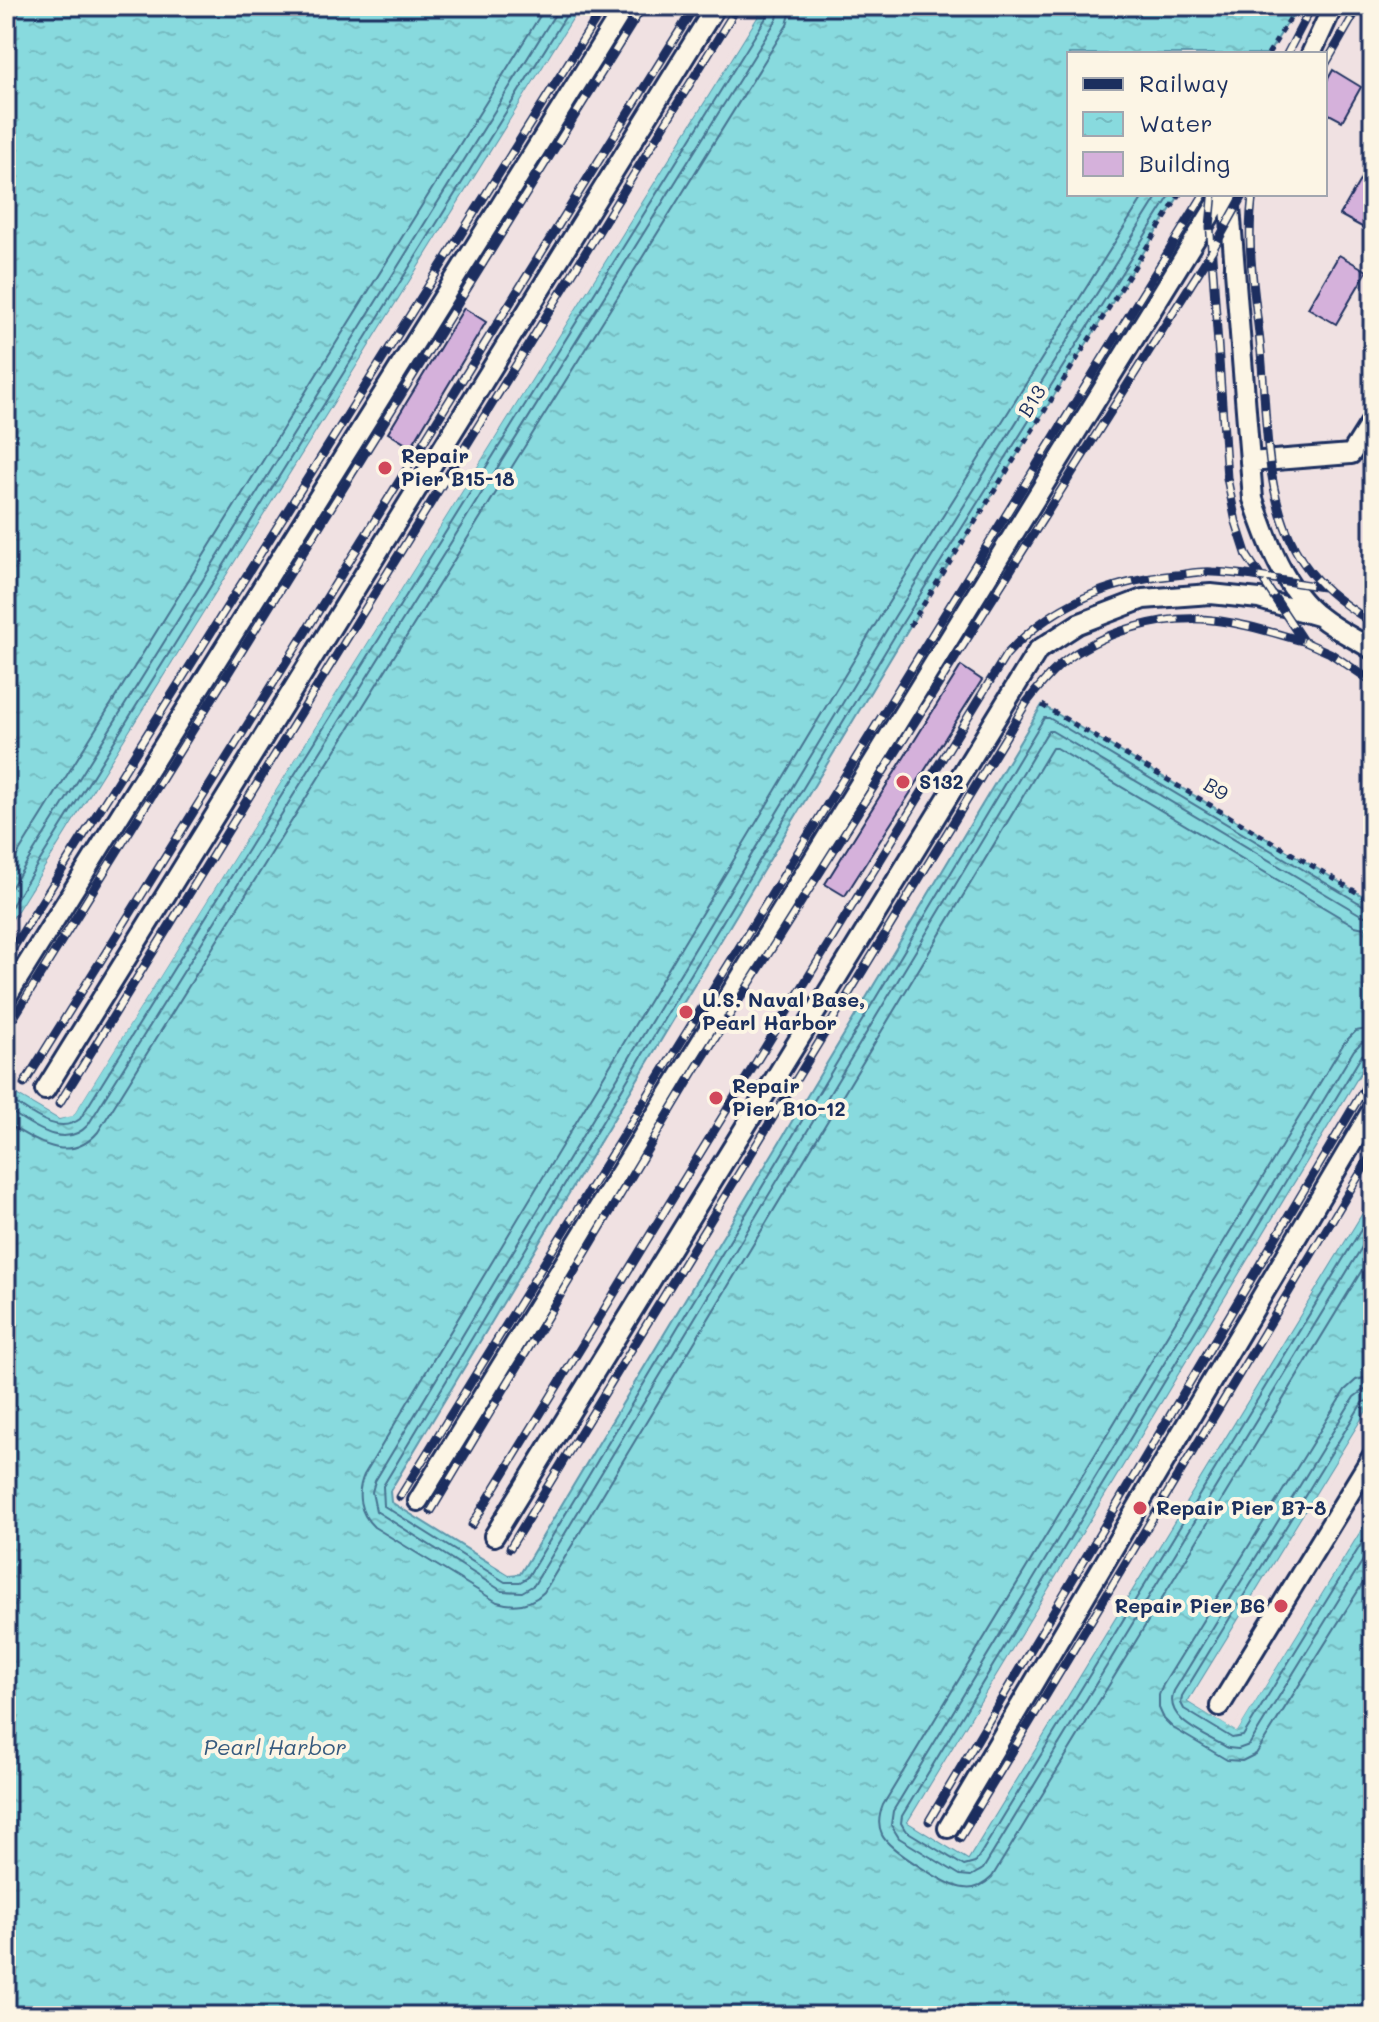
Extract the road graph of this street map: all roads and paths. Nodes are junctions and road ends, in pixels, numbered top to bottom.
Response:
1 (625, 6) edge
2 (716, 6) edge
3 (1298, 6) edge
4 (1333, 6) edge
5 (1269, 52) edge
6 (1312, 52) edge
7 (1179, 196) edge
8 (1225, 196) edge
9 (1226, 196) edge
10 (1373, 419) edge
11 (1250, 462) junction
12 (1318, 616) junction
13 (910, 626) dead end
14 (1373, 650) edge
15 (1042, 705) dead end
16 (1373, 902) edge
17 (6, 998) edge
18 (45, 1090) dead end
19 (1373, 1108) edge
20 (1373, 1455) edge
21 (418, 1501) dead end
22 (494, 1536) dead end
23 (1220, 1706) dead end
24 (948, 1828) dead end

1 - 17 lane
2 - 18 lane
3 - 5 path
4 - 6 lane
7 - 13 path, B13
8 - 21 lane
9 - 11 lane
10 - 11 lane
11 - 12 lane
12 - 14 lane
12 - 22 lane
15 - 16 path, B9
19 - 24 lane
20 - 23 lane

